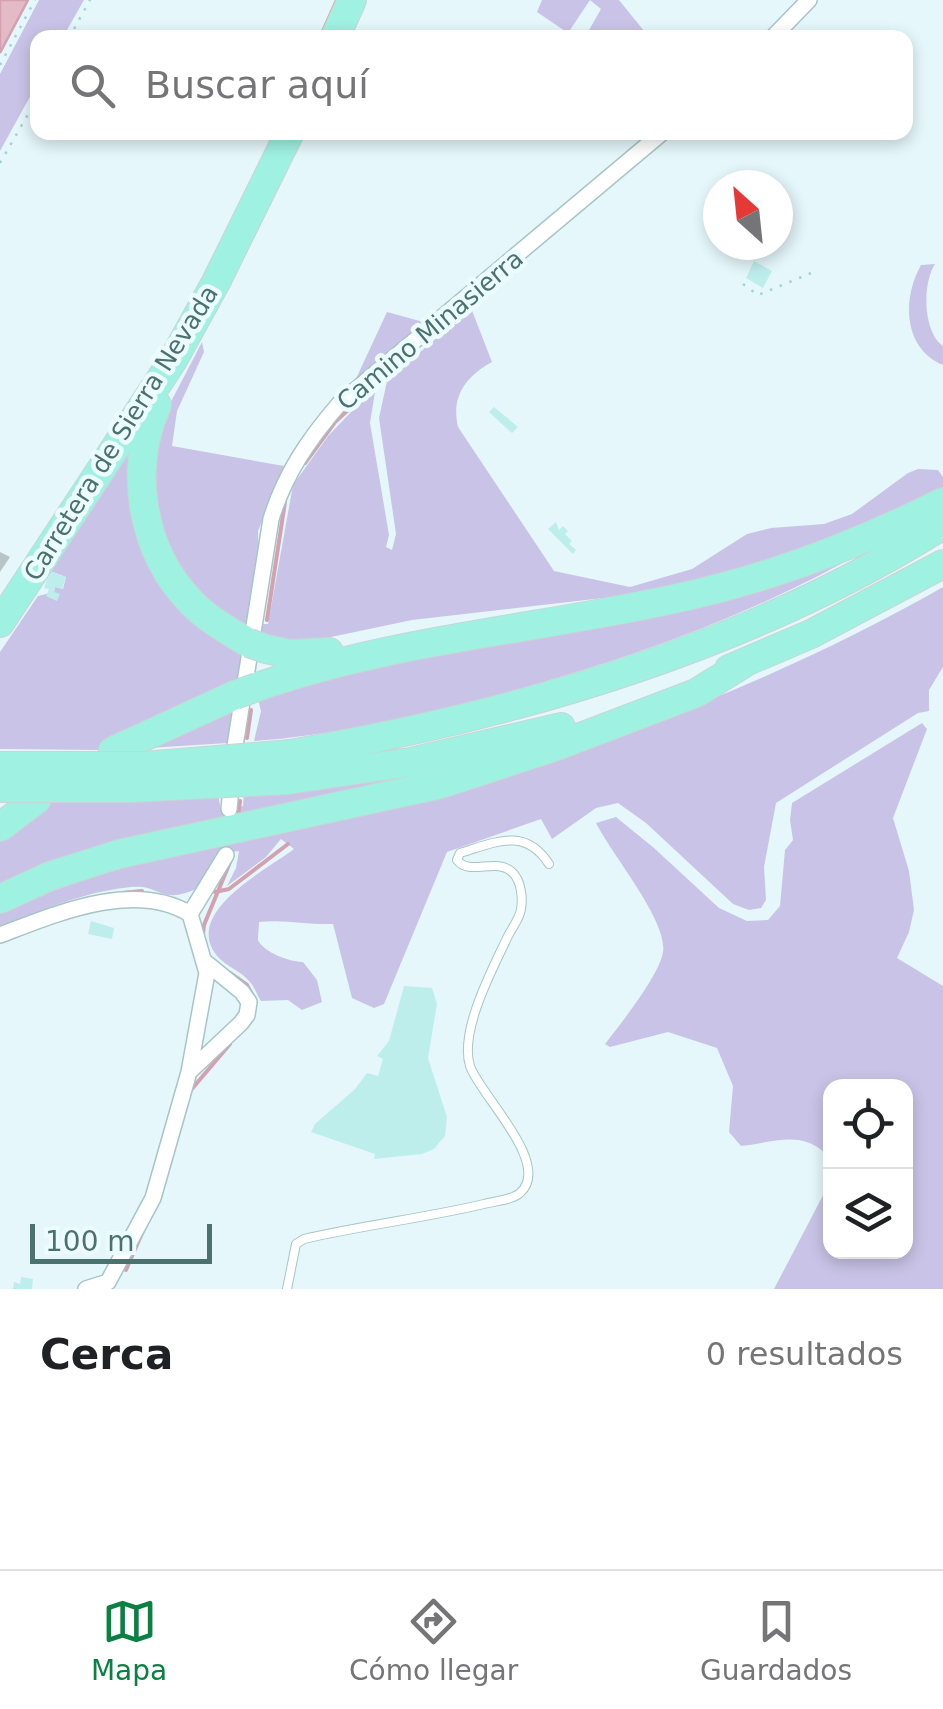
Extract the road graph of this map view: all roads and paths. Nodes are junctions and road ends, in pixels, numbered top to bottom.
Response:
1 (35, 0) edge
2 (90, 0) edge
3 (352, 0) edge
4 (809, 0) edge
5 (74, 30) edge
6 (339, 30) edge
7 (780, 30) edge
8 (0, 66) edge
9 (30, 110) edge
10 (286, 140) edge
11 (653, 140) edge
12 (0, 163) edge
13 (816, 270) dead end
14 (743, 284) dead end
15 (172, 360) junction
16 (943, 502) edge
17 (943, 525) edge
18 (943, 564) edge
19 (0, 623) edge
20 (418, 644) junction
21 (743, 664) junction
22 (113, 752) dead end
23 (0, 766) edge
24 (288, 767) junction
25 (0, 788) edge
26 (38, 799) dead end
27 (229, 809) dead end
28 (0, 827) edge
29 (226, 855) dead end
30 (548, 864) dead end
31 (0, 898) edge
32 (190, 914) junction
33 (0, 935) edge
34 (204, 961) junction
35 (189, 1072) junction
36 (86, 1289) edge
37 (287, 1289) edge

1 - 8 path
2 - 5 path
3 - 6 highway
4 - 7 street
9 - 12 path
10 - 15 highway, Carretera de Sierra Nevada
11 - 27 street, Camino Minasierra
13 - 14 path
15 - 19 highway, Carretera de Sierra Nevada
15 - 20 highway
16 - 20 highway
17 - 24 highway
18 - 21 highway
20 - 22 highway
21 - 24 highway
21 - 31 highway
23 - 24 highway, bridge
24 - 25 highway, bridge
26 - 28 highway
29 - 32 street
30 - 37 lane
32 - 33 street
32 - 34 street
34 - 35 street
34 - 35 street
35 - 36 street

